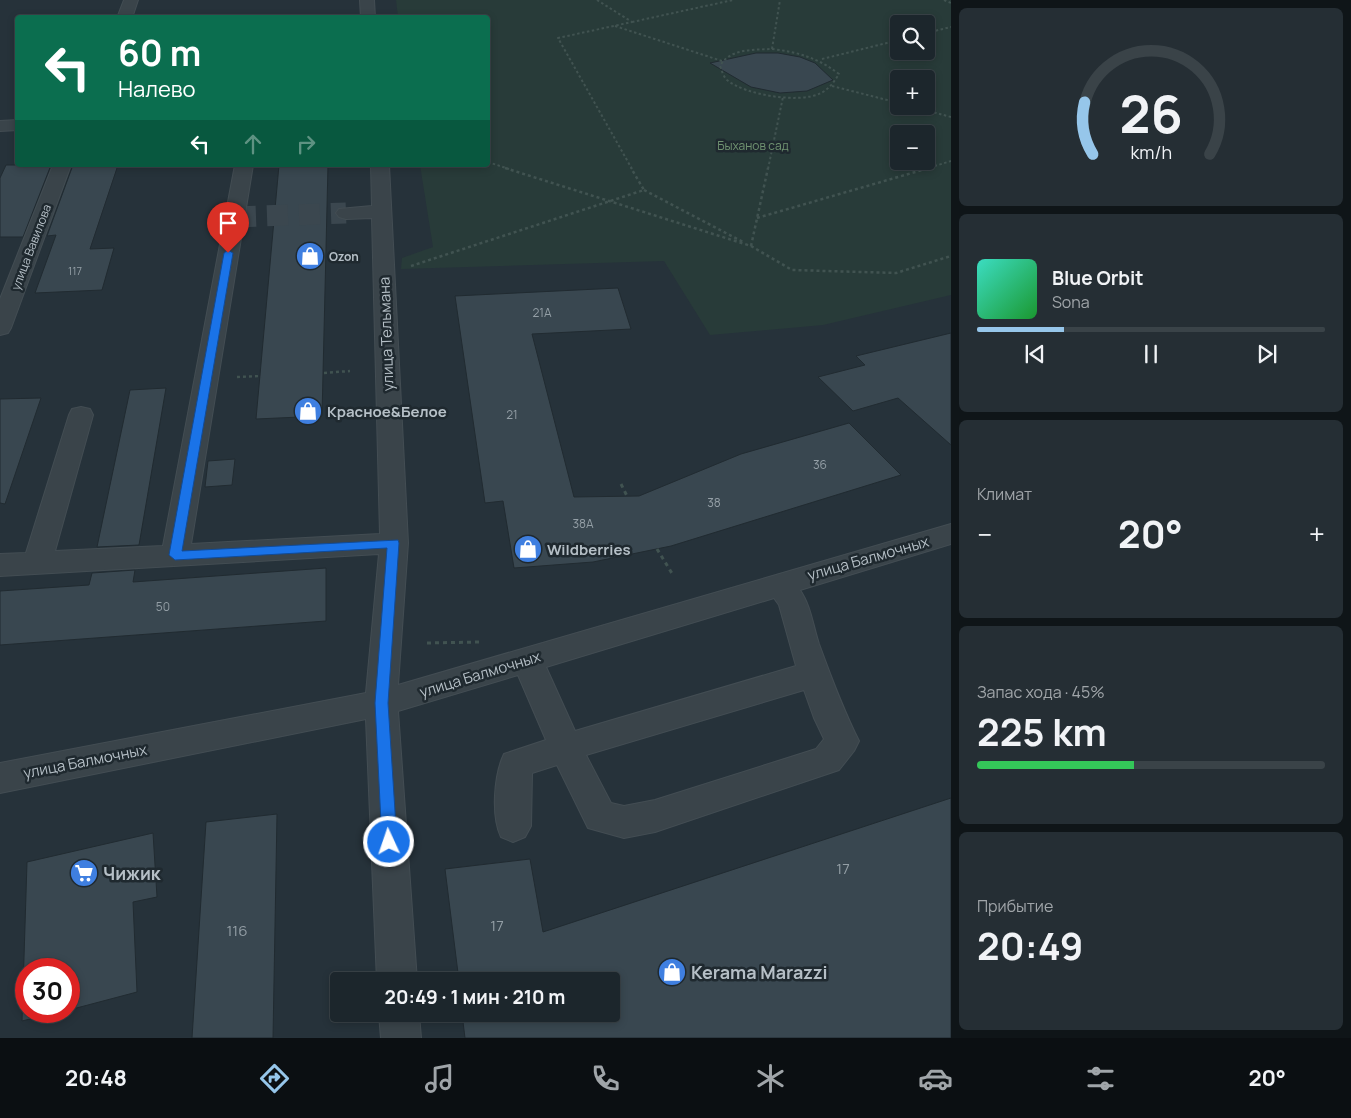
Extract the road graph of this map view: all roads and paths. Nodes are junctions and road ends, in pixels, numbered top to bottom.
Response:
1 (131, 0) edge
2 (367, 0) edge
3 (597, 0) edge
4 (733, 0) edge
5 (780, 0) edge
6 (944, 0) edge
7 (951, 3) edge
8 (125, 15) edge
9 (368, 15) edge
10 (632, 22) junction
11 (615, 26) junction
12 (951, 27) edge
13 (935, 31) edge
14 (890, 42) edge
15 (772, 49) junction
16 (821, 60) junction
17 (722, 61) junction
18 (832, 86) junction
19 (783, 97) junction
20 (890, 101) edge
21 (935, 113) edge
22 (951, 117) edge
23 (0, 126) edge
24 (15, 126) edge
25 (951, 161) edge
26 (490, 163) edge
27 (61, 167) edge
28 (244, 167) edge
29 (380, 167) edge
30 (644, 190) junction
31 (609, 201) junction
32 (382, 212) junction
33 (346, 213) tunnel mouth
34 (757, 218) junction
35 (751, 246) junction
36 (951, 256) edge
37 (411, 266) dead end
38 (0, 328) edge
39 (350, 371) dead end
40 (324, 373) dead end
41 (81, 414) dead end
42 (621, 484) dead end
43 (627, 496) dead end
44 (951, 534) edge
45 (394, 543) junction
46 (657, 549) dead end
47 (175, 555) junction
48 (37, 563) junction
49 (0, 565) edge
50 (673, 575) dead end
51 (780, 584) junction
52 (527, 660) junction
53 (814, 674) junction
54 (381, 703) junction
55 (567, 748) junction
56 (0, 778) edge
57 (513, 826) dead end
58 (396, 972) edge
59 (400, 1022) edge
60 (401, 1038) edge

1 - 8 street
2 - 9 street
3 - 10 path
4 - 10 path
5 - 15 path
6 - 7 path
10 - 11 path
11 - 17 path
11 - 30 path
12 - 13 path
14 - 16 path
15 - 16 path
15 - 17 path
16 - 18 path
17 - 19 path
18 - 19 path
18 - 20 path
19 - 34 path
21 - 22 path
23 - 24 street
25 - 34 path
26 - 31 path
27 - 38 street, улица Вавилова
28 - 47 street
29 - 32 street, улица Тельмана
30 - 31 path
30 - 35 path
31 - 35 path
31 - 37 path
32 - 33 street
32 - 45 street, улица Тельмана
34 - 35 path
35 - 36 path
39 - 40 path
41 - 48 street
42 - 43 path
44 - 51 street, улица Балмочных
45 - 47 street
45 - 54 street, улица Тельмана
46 - 50 path
47 - 48 street
48 - 49 street
51 - 52 street, улица Балмочных
51 - 53 street
52 - 54 street, улица Балмочных
52 - 55 street
53 - 55 street
53 - 55 street
54 - 56 street, улица Балмочных
54 - 58 street, улица Тельмана
55 - 57 street
59 - 60 street

